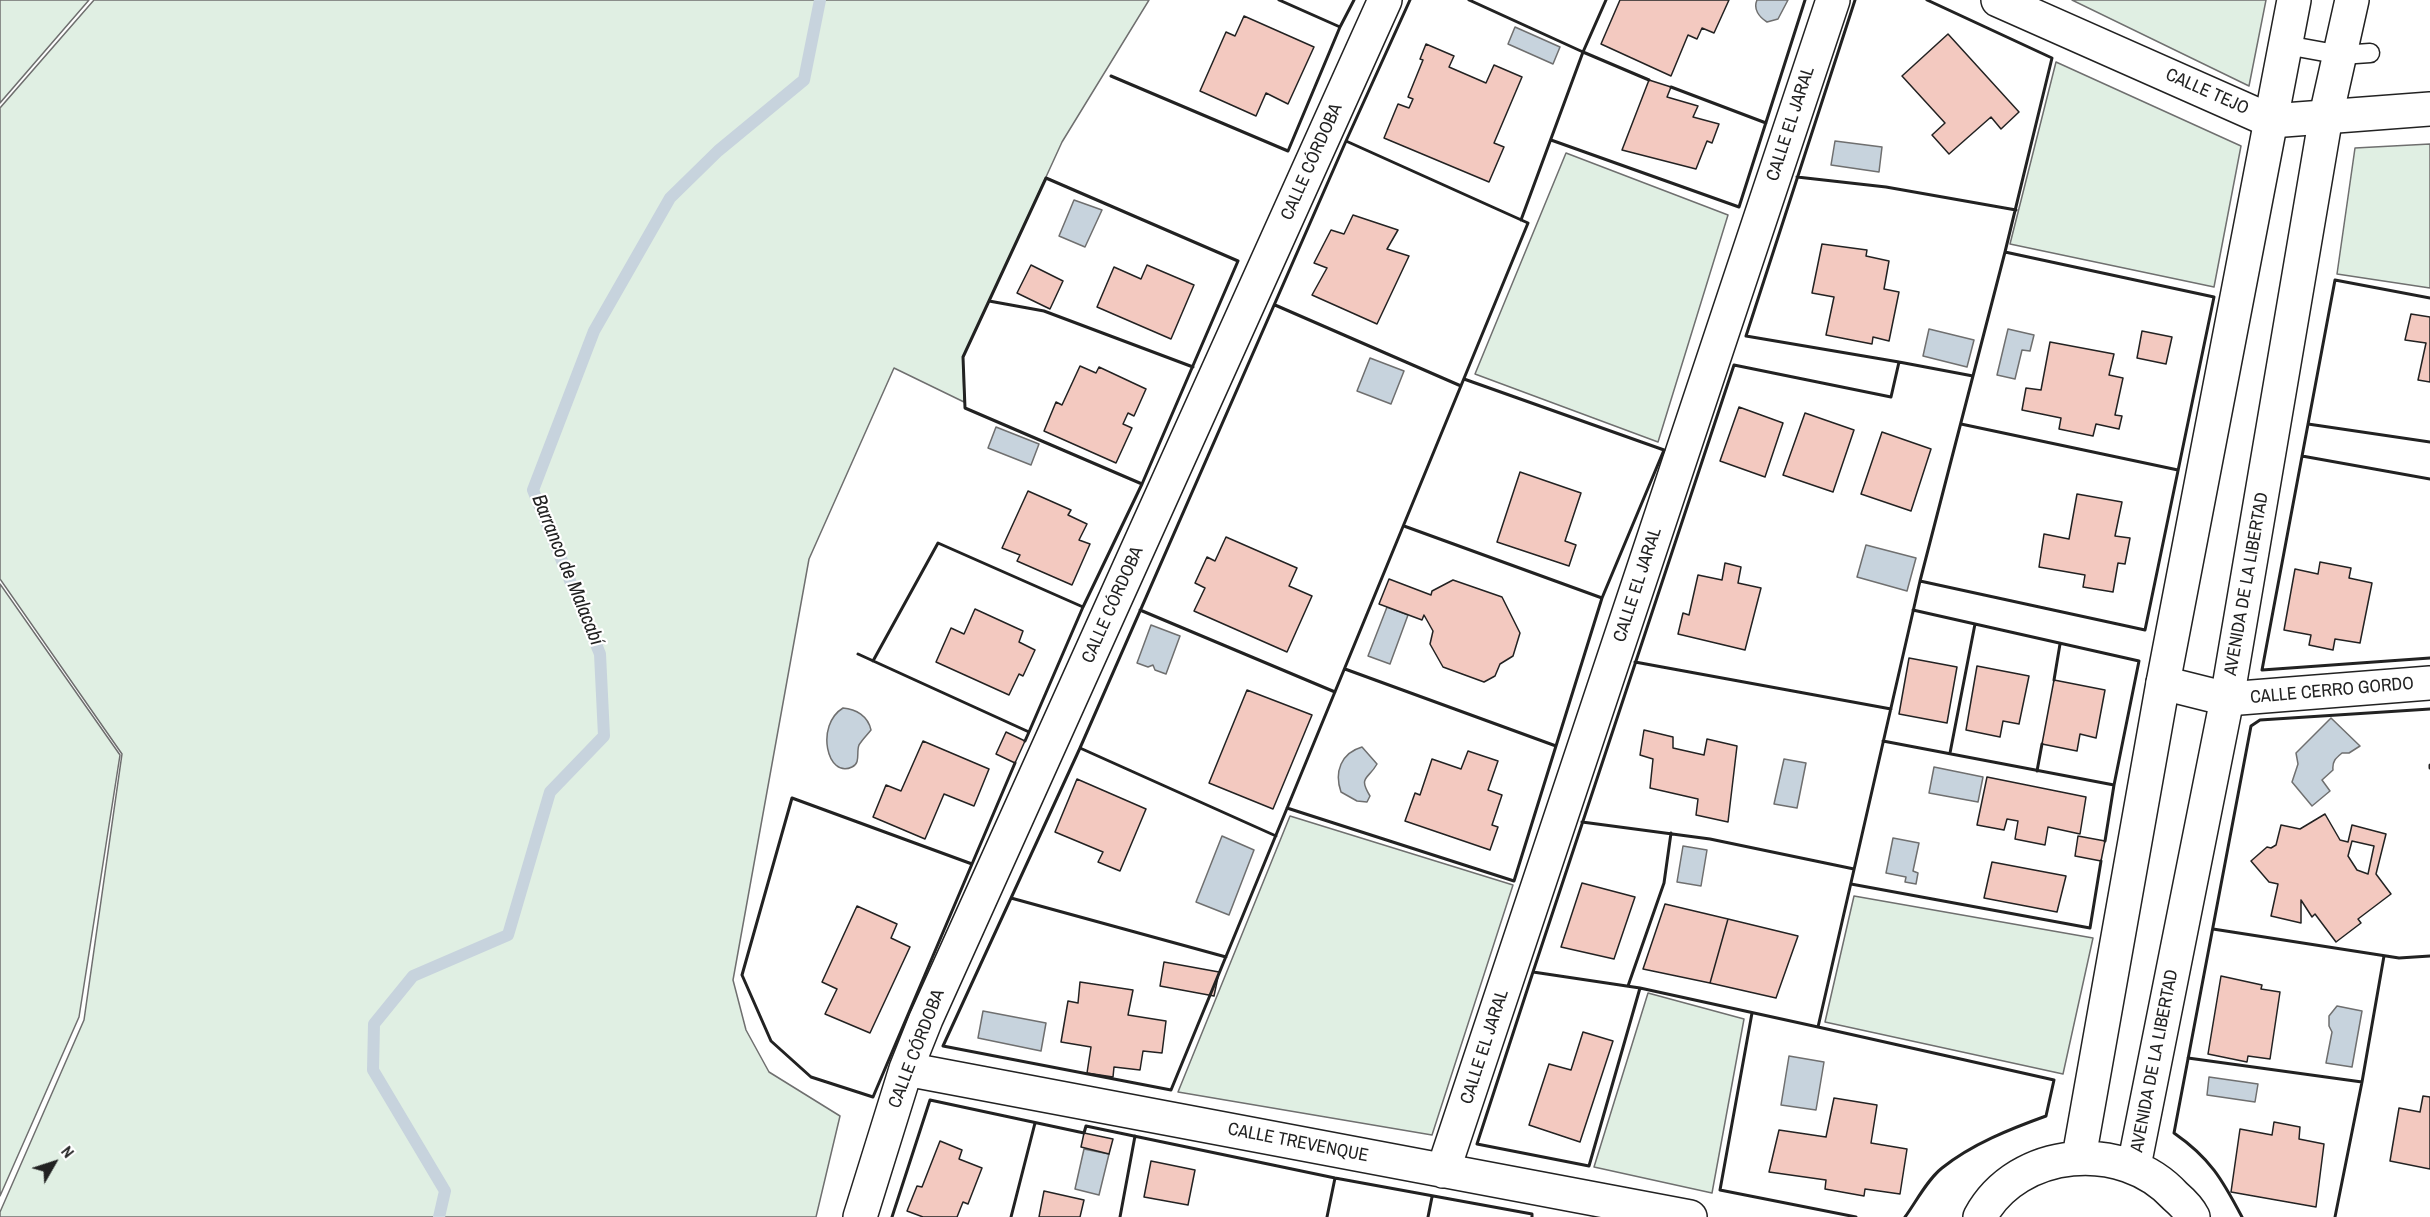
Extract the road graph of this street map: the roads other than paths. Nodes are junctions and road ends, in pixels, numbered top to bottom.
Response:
1 (1385, 0) edge
2 (1833, 0) edge
3 (1998, 0) edge
4 (2294, 0) edge
5 (2352, 0) edge
6 (2286, 45) junction
7 (2355, 54) junction
8 (2430, 109) edge
9 (2326, 116) junction
10 (2271, 121) junction
11 (2163, 683) junction
12 (2430, 683) edge
13 (2227, 699) junction
14 (906, 1069) junction
15 (2079, 1157) junction
16 (2134, 1166) junction
17 (1443, 1171) junction
18 (860, 1217) edge
19 (1690, 1217) edge
20 (1980, 1217) edge
21 (2193, 1217) edge

1 - 14 street, CALLE CÓRDOBA
2 - 17 street, CALLE EL JARAL
3 - 10 street, CALLE TEJO
4 - 6 street
5 - 7 street, AVENIDA DE LA LIBERTAD
6 - 7 lane
6 - 10 street
7 - 9 street, AVENIDA DE LA LIBERTAD
8 - 9 street, CALLE TEJO
9 - 10 street, CALLE TEJO
9 - 13 street, AVENIDA DE LA LIBERTAD
10 - 11 street
11 - 13 street, CALLE CERRO GORDO
11 - 15 street
12 - 13 street, CALLE CERRO GORDO
13 - 16 street, AVENIDA DE LA LIBERTAD
14 - 17 street, CALLE TREVENQUE
14 - 18 street, CALLE CÓRDOBA
15 - 16 street
15 - 20 street
16 - 21 street
17 - 19 street, CALLE TREVENQUE

